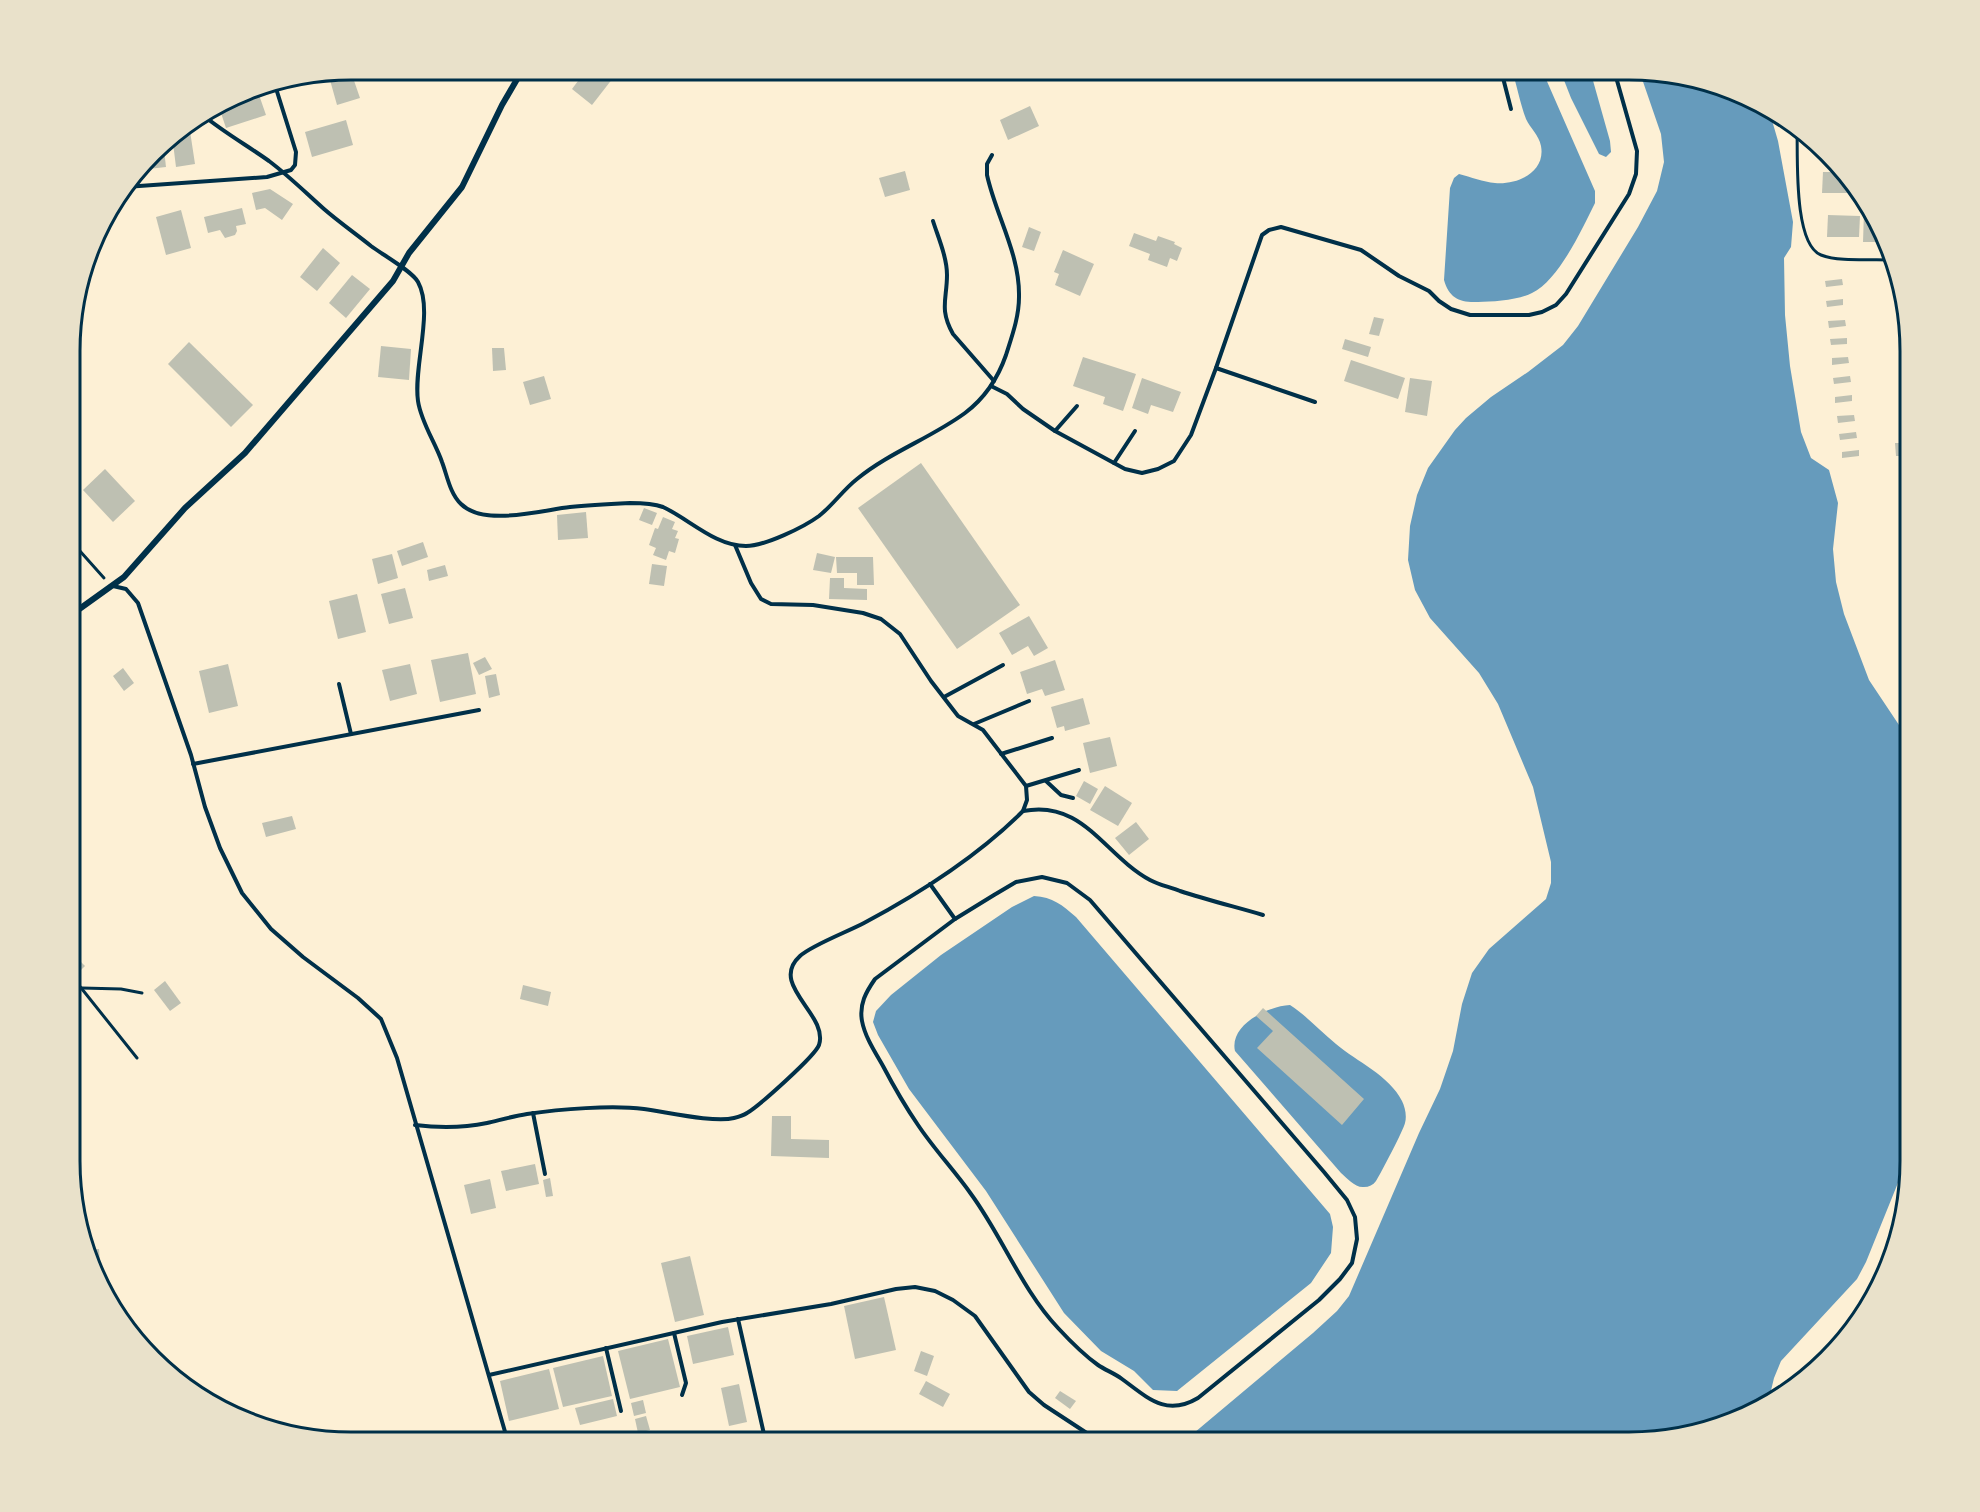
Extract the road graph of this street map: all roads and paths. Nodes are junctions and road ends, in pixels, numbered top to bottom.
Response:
1 (517, 80) edge
2 (1504, 80) edge
3 (1617, 80) edge
4 (277, 90) edge
5 (1511, 109) dead end
6 (209, 120) edge
7 (1797, 137) edge
8 (992, 155) dead end
9 (282, 173) junction
10 (134, 186) edge
11 (933, 220) dead end
12 (1885, 260) edge
13 (401, 268) junction
14 (1216, 368) junction
15 (994, 381) junction
16 (991, 386) junction
17 (1314, 402) dead end
18 (1077, 406) dead end
19 (1055, 431) junction
20 (1135, 431) dead end
21 (1113, 463) junction
22 (735, 545) junction
23 (80, 552) edge
24 (112, 586) junction
25 (80, 609) edge
26 (1003, 665) dead end
27 (339, 684) dead end
28 (944, 698) junction
29 (1029, 701) dead end
30 (479, 710) dead end
31 (973, 725) junction
32 (351, 734) junction
33 (1052, 738) dead end
34 (1001, 754) junction
35 (193, 764) junction
36 (1079, 770) dead end
37 (1045, 781) junction
38 (1026, 786) junction
39 (1073, 798) dead end
40 (1023, 811) junction
41 (930, 884) junction
42 (1263, 915) dead end
43 (955, 919) junction
44 (80, 986) edge
45 (82, 988) junction
46 (142, 993) dead end
47 (137, 1058) dead end
48 (533, 1113) junction
49 (415, 1125) junction
50 (545, 1174) dead end
51 (738, 1319) junction
52 (674, 1333) junction
53 (606, 1348) junction
54 (489, 1375) junction
55 (682, 1395) dead end
56 (621, 1411) dead end
57 (505, 1432) edge
58 (764, 1432) edge
59 (1085, 1432) edge

1 - 13 street
2 - 5 lane
3 - 14 lane
4 - 9 lane
6 - 9 lane
7 - 12 path
8 - 15 lane
9 - 10 lane
9 - 13 lane
11 - 15 lane
13 - 22 lane
13 - 24 street
14 - 17 lane
14 - 21 lane
15 - 16 lane
16 - 19 lane
16 - 22 lane
18 - 19 lane
19 - 21 lane
20 - 21 lane
22 - 28 lane
23 - 24 path
24 - 25 street
24 - 35 lane
26 - 28 lane
27 - 32 lane
28 - 31 lane
29 - 31 lane
30 - 32 lane
31 - 34 lane
32 - 35 lane
33 - 34 lane
34 - 38 lane
35 - 49 lane
36 - 37 lane
37 - 38 lane
37 - 39 lane
38 - 40 lane
40 - 41 lane
40 - 42 lane
41 - 43 lane
41 - 48 lane
43 - 43 lane
44 - 45 path
45 - 46 path
45 - 47 path
48 - 49 lane
48 - 50 lane
49 - 54 lane
51 - 52 lane
51 - 58 lane
51 - 59 lane
52 - 53 lane
52 - 55 lane
53 - 54 lane
53 - 56 lane
54 - 57 lane

